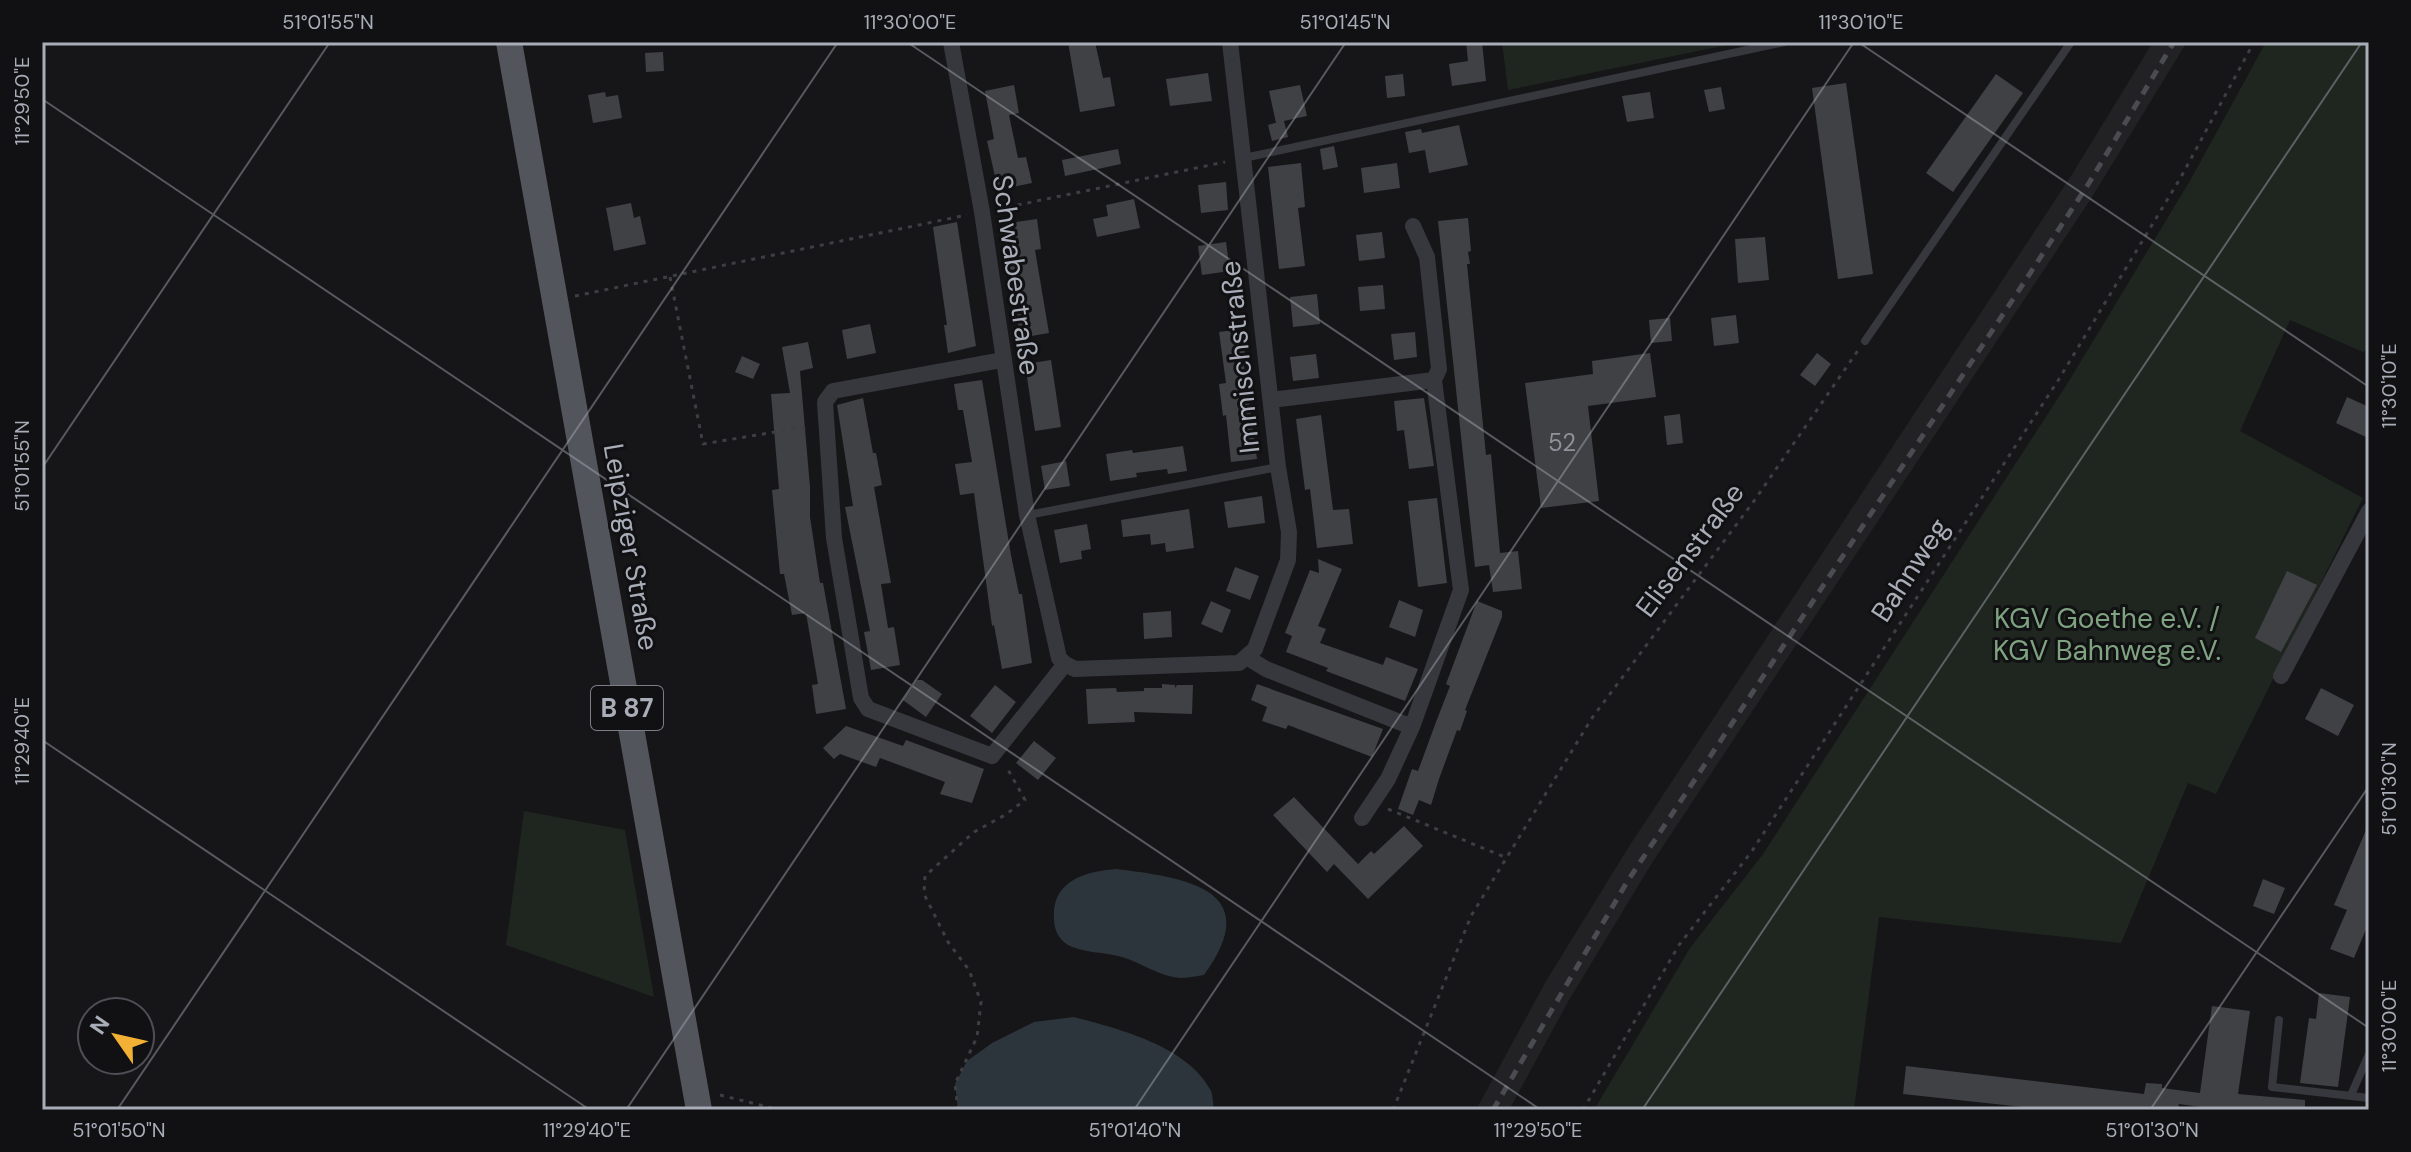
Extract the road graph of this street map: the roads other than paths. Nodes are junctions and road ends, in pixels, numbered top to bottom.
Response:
1 (509, 42) edge
2 (951, 42) edge
3 (1230, 42) edge
4 (1784, 42) edge
5 (2071, 42) edge
6 (1244, 158) junction
7 (1413, 226) dead end
8 (1865, 341) road end
9 (1002, 360) junction
10 (1434, 380) junction
11 (1271, 400) junction
12 (1278, 467) junction
13 (2369, 511) edge
14 (1027, 515) junction
15 (1248, 658) junction
16 (1065, 664) junction
17 (2281, 676) dead end
18 (1412, 727) junction
19 (1362, 818) dead end
20 (2279, 1020) dead end
21 (2369, 1054) edge
22 (2351, 1095) junction
23 (2369, 1098) edge
24 (697, 1102) edge

1 - 24 main road, Leipziger Straße / B 87
2 - 9 street, Schwabestraße
3 - 6 street, Immischstraße
4 - 6 lane
5 - 8 lane
6 - 11 street, Immischstraße
7 - 10 street
9 - 14 street, Schwabestraße
9 - 16 street
10 - 11 street
10 - 18 street
11 - 12 street, Immischstraße
12 - 14 lane
12 - 15 street, Immischstraße
13 - 17 street
14 - 16 street, Schwabestraße
15 - 16 street
15 - 18 street
18 - 19 street
20 - 22 lane
21 - 22 lane
22 - 23 lane

